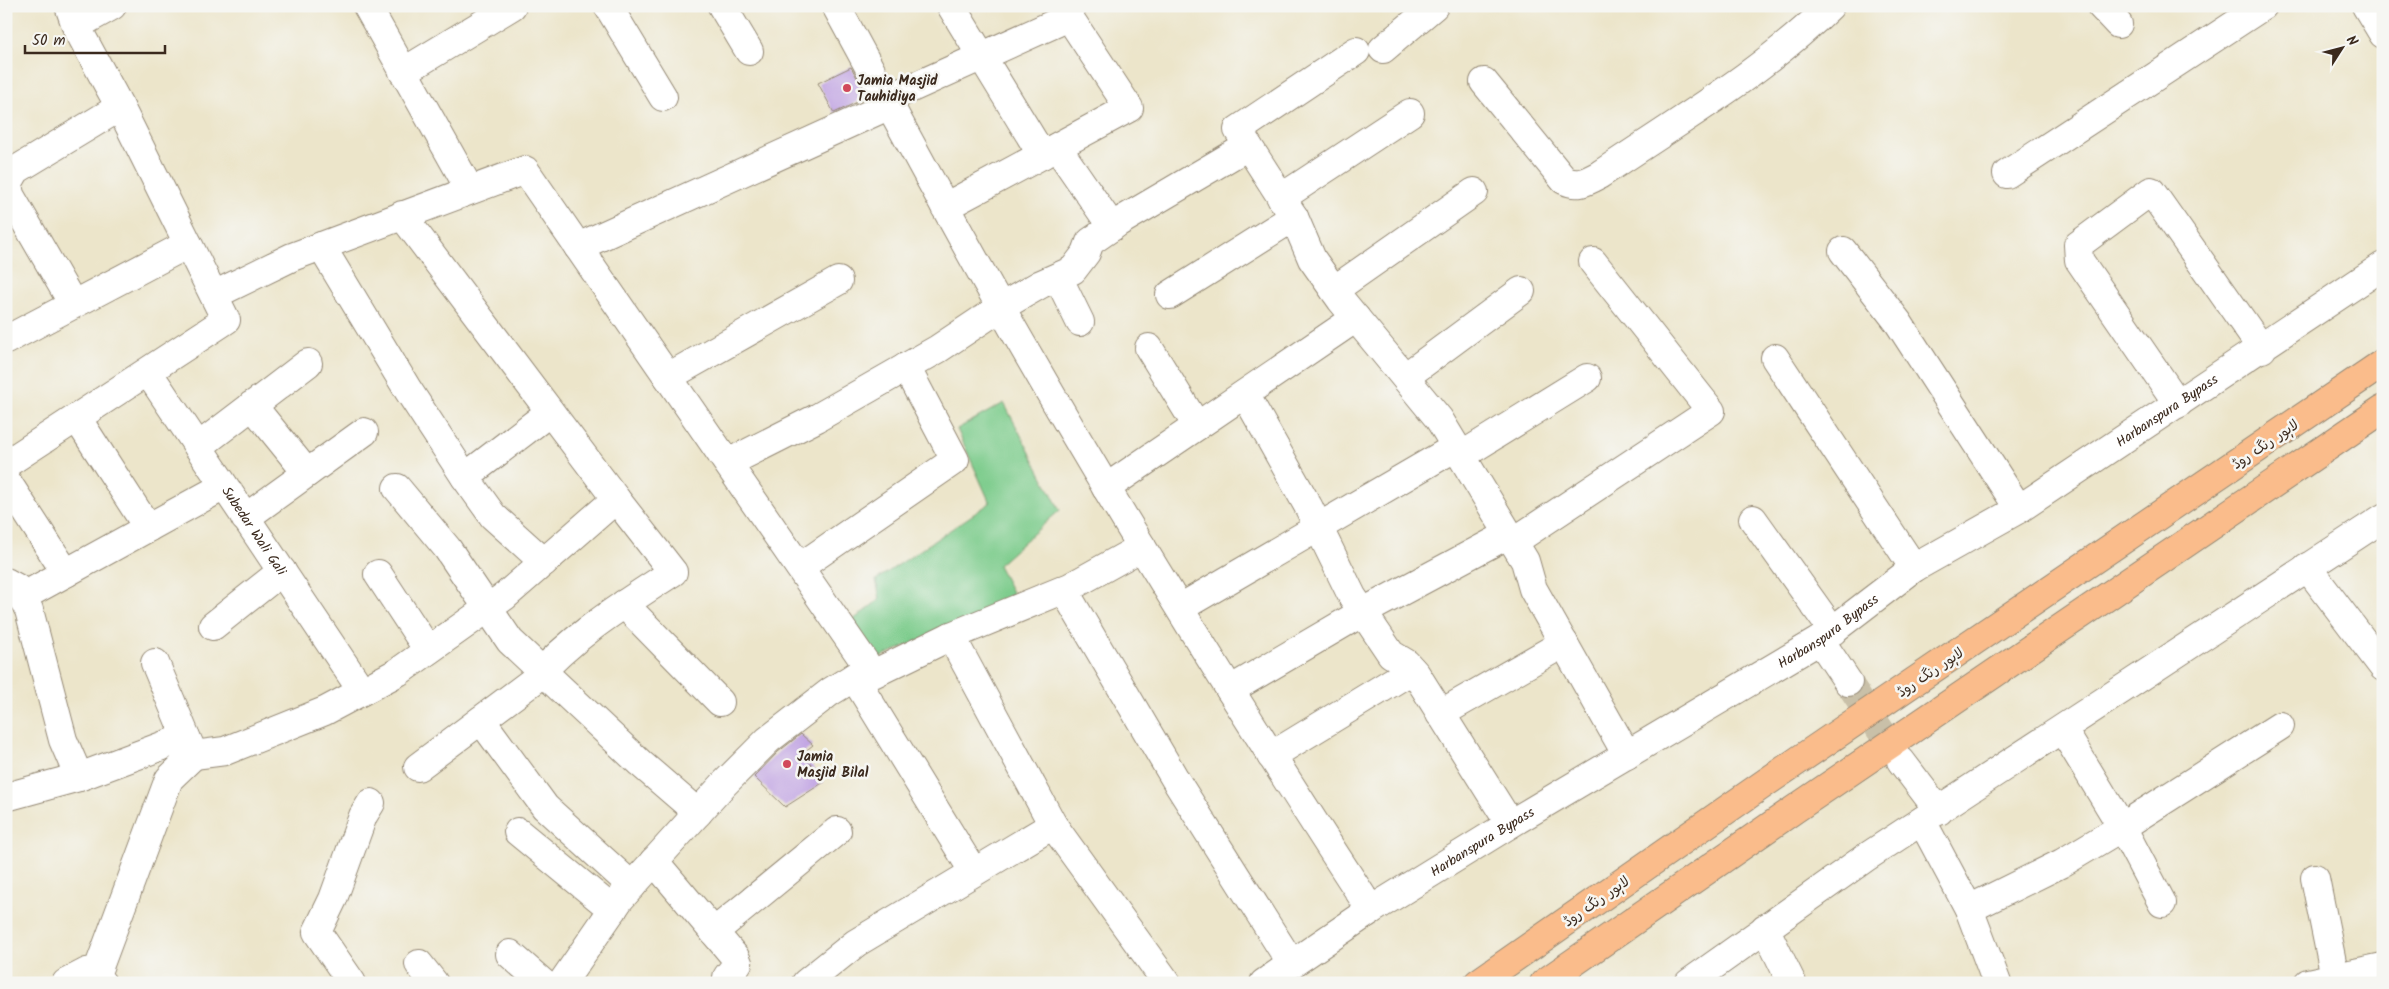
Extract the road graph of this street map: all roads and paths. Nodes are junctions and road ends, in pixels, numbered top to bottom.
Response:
1 (112, 6) edge
2 (368, 6) edge
3 (512, 6) edge
4 (608, 6) edge
5 (722, 6) edge
6 (836, 6) edge
7 (951, 6) edge
8 (1434, 6) edge
9 (1830, 6) edge
10 (2263, 6) edge
11 (2366, 6) edge
12 (1065, 12) edge
13 (72, 16) edge
14 (2383, 34) edge
15 (1383, 49) dead end
16 (749, 51) dead end
17 (1356, 52) dead end
18 (982, 56) junction
19 (403, 72) junction
20 (1484, 82) dead end
21 (663, 98) dead end
22 (888, 102) junction
23 (120, 108) junction
24 (1410, 113) dead end
25 (1248, 146) junction
26 (1049, 151) junction
27 (2007, 174) dead end
28 (470, 190) junction
29 (1474, 192) dead end
30 (946, 207) junction
31 (1287, 207) junction
32 (402, 216) junction
33 (1112, 227) junction
34 (188, 244) junction
35 (321, 246) junction
36 (578, 246) junction
37 (1843, 251) dead end
38 (1593, 262) dead end
39 (2383, 266) edge
40 (1058, 276) junction
41 (838, 281) dead end
42 (1334, 290) junction
43 (1521, 291) dead end
44 (214, 295) junction
45 (1170, 295) dead end
46 (74, 304) junction
47 (1001, 307) junction
48 (1356, 318) junction
49 (1080, 322) dead end
50 (6, 340) edge
51 (1149, 348) dead end
52 (2262, 348) junction
53 (1774, 358) dead end
54 (308, 362) dead end
55 (2383, 363) edge
56 (906, 367) junction
57 (148, 372) junction
58 (668, 377) junction
59 (1406, 377) junction
60 (1587, 378) dead end
61 (1245, 394) junction
62 (2178, 404) junction
63 (252, 405) junction
64 (2383, 409) edge
65 (550, 412) junction
66 (77, 418) junction
67 (1196, 426) junction
68 (364, 432) dead end
69 (198, 446) junction
70 (1458, 451) junction
71 (6, 464) edge
72 (728, 464) junction
73 (307, 473) junction
74 (465, 477) junction
75 (6, 480) edge
76 (224, 486) junction
77 (397, 488) dead end
78 (1106, 488) junction
79 (616, 499) junction
80 (2019, 509) junction
81 (246, 518) junction
82 (2383, 518) edge
83 (1753, 519) dead end
84 (148, 528) junction
85 (1318, 528) junction
86 (1511, 538) junction
87 (1142, 547) junction
88 (544, 562) junction
89 (800, 567) junction
90 (2307, 567) junction
91 (1914, 568) junction
92 (282, 571) junction
93 (66, 573) junction
94 (378, 574) dead end
95 (14, 590) edge
96 (1064, 590) junction
97 (624, 604) junction
98 (489, 608) junction
99 (1180, 608) junction
100 (1363, 612) junction
101 (213, 626) dead end
102 (951, 636) junction
103 (1827, 636) junction
104 (1564, 643) junction
105 (428, 650) junction
106 (155, 663) dead end
107 (2383, 667) edge
108 (542, 670) junction
109 (1412, 670) junction
110 (862, 672) junction
111 (1848, 682) tunnel mouth
112 (1230, 690) junction
113 (362, 691) junction
114 (720, 702) dead end
115 (1440, 714) junction
116 (481, 720) junction
117 (2280, 726) dead end
118 (2063, 730) junction
119 (190, 746) junction
120 (1627, 755) junction
121 (1271, 756) junction
122 (1901, 761) tunnel mouth
123 (418, 767) dead end
124 (79, 777) junction
125 (6, 797) edge
126 (372, 803) dead end
127 (698, 813) junction
128 (1930, 816) junction
129 (1510, 824) junction
130 (1053, 826) junction
131 (2122, 827) junction
132 (837, 831) dead end
133 (518, 832) dead end
134 (654, 861) junction
135 (973, 871) junction
136 (2315, 878) dead end
137 (632, 886) junction
138 (2162, 903) dead end
139 (1969, 909) junction
140 (613, 910) junction
141 (1371, 910) junction
142 (1765, 928) junction
143 (714, 932) junction
144 (510, 954) dead end
145 (1292, 964) junction
146 (2376, 973) edge
147 (2335, 977) junction
148 (342, 979) edge
149 (97, 981) edge
150 (562, 981) edge
151 (66, 983) edge
152 (728, 983) edge
153 (806, 983) edge
154 (1167, 983) edge
155 (1264, 983) edge
156 (1478, 983) edge
157 (1544, 983) edge
158 (1690, 983) edge
159 (1792, 983) edge
160 (1998, 983) edge
161 (2308, 983) edge

1 - 13 street
2 - 19 street
3 - 19 street
4 - 21 street
5 - 16 street
6 - 22 street
7 - 18 street
8 - 15 street
9 - 20 street
10 - 27 street
11 - 14 street
12 - 18 street
12 - 26 street
13 - 23 street
17 - 25 street
18 - 22 street
18 - 26 street
19 - 28 street
22 - 30 street
22 - 36 street
23 - 34 street
23 - 46 street
24 - 31 street
25 - 31 street
25 - 33 street
26 - 30 street
26 - 33 street
28 - 32 street
28 - 36 street
29 - 42 street
30 - 47 street
31 - 42 street
31 - 45 street
32 - 35 street
32 - 65 street
33 - 40 street
34 - 44 street
34 - 46 street
35 - 44 street
35 - 74 street
36 - 58 street
37 - 80 street
38 - 86 street
39 - 52 street, Harbanspura Bypass
40 - 47 street
40 - 49 street
41 - 58 street
42 - 48 street
43 - 59 street
44 - 57 street
46 - 50 street
47 - 56 street
47 - 78 street
48 - 59 street
48 - 61 street
51 - 67 street
52 - 62 street, Harbanspura Bypass
52 - 62 street
53 - 91 street
54 - 63 street
55 - 156 highway, لاہور رنگ روڈ
56 - 72 street
56 - 89 street
57 - 66 street
57 - 69 street, Subedar Wali Gali
58 - 72 street
59 - 70 street
60 - 70 street
61 - 67 street
61 - 85 street
62 - 80 street, Harbanspura Bypass
63 - 69 street
63 - 73 street
64 - 157 highway
65 - 74 street
65 - 79 street
66 - 71 street
66 - 84 street
67 - 78 street
68 - 73 street
69 - 76 street, Subedar Wali Gali
70 - 85 street
70 - 86 street
72 - 89 street
73 - 81 street
74 - 88 street
75 - 93 street
76 - 81 street, Subedar Wali Gali
76 - 84 street
77 - 98 street
78 - 87 street
79 - 88 street
79 - 97 street
80 - 91 street, Harbanspura Bypass
81 - 92 street, Subedar Wali Gali
82 - 90 street
83 - 103 street
84 - 93 street
85 - 99 street
85 - 100 street
86 - 100 street
86 - 104 street
87 - 96 street
87 - 99 street
88 - 98 street
89 - 110 street
90 - 107 street
90 - 118 street
91 - 103 street, Harbanspura Bypass
92 - 101 street
92 - 113 street, Subedar Wali Gali
93 - 95 street
94 - 105 street
95 - 124 street
96 - 102 street
96 - 145 street
97 - 108 street
97 - 114 street
98 - 105 street
98 - 108 street
99 - 112 street
100 - 109 street
100 - 112 street
102 - 110 street
102 - 130 street
103 - 111 street
103 - 120 street, Harbanspura Bypass
104 - 115 street
104 - 120 street
105 - 113 street
106 - 119 street
108 - 116 street
108 - 127 street
109 - 115 street
109 - 121 street
110 - 127 street
110 - 135 street
112 - 121 street
113 - 119 street
115 - 129 street
116 - 123 street
116 - 137 street
117 - 131 street
118 - 128 street
118 - 131 street
119 - 124 street
119 - 149 street
120 - 129 street, Harbanspura Bypass
121 - 141 street
122 - 128 street
124 - 125 street
126 - 148 street
127 - 134 street
128 - 139 street
128 - 142 street
129 - 141 street, Harbanspura Bypass
130 - 135 street
130 - 154 street
131 - 138 street
131 - 139 street
132 - 143 street
133 - 140 street
134 - 137 street
134 - 143 street
135 - 153 street
136 - 147 street
137 - 140 street
139 - 160 street
140 - 150 street
141 - 145 street, Harbanspura Bypass
142 - 158 street
142 - 159 street
143 - 152 street
144 - 150 street
145 - 155 street, Harbanspura Bypass
146 - 147 street
147 - 161 street
149 - 151 street

